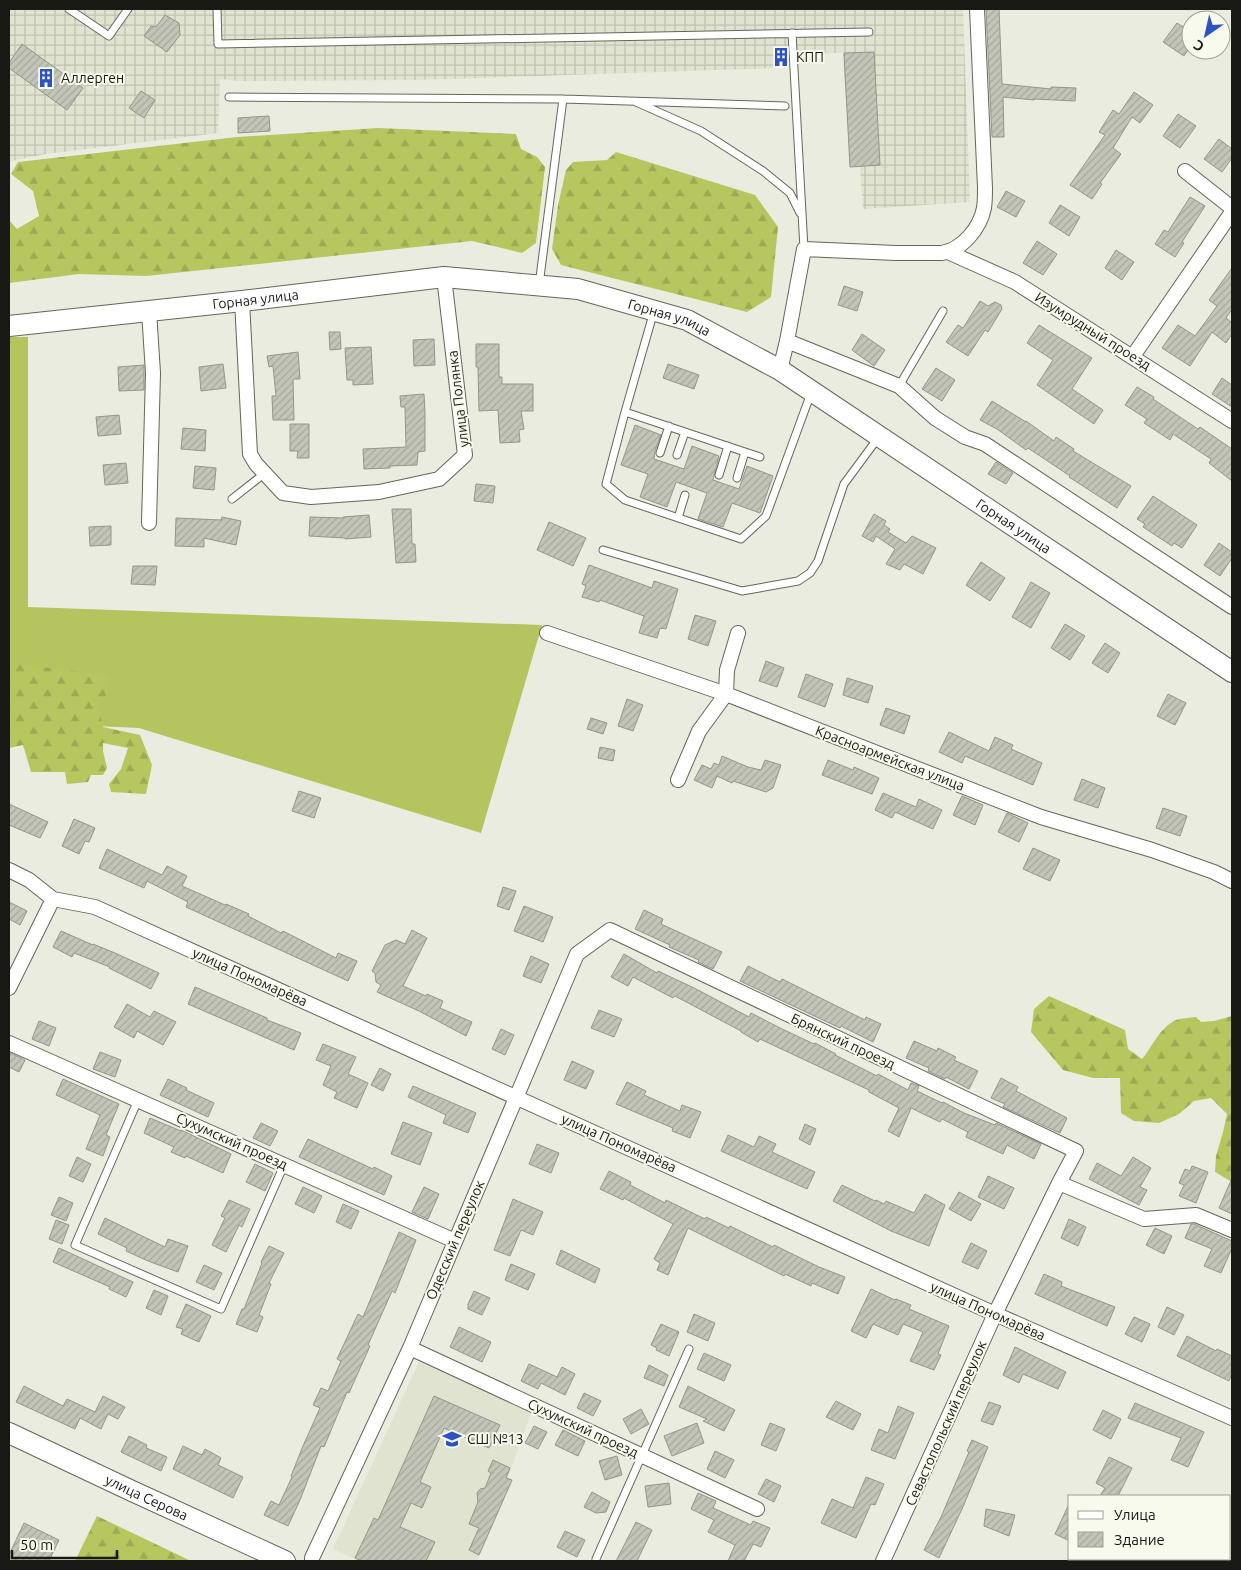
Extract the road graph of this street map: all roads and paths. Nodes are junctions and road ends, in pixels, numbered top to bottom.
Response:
1 (69, 9) edge
2 (128, 9) edge
3 (217, 9) edge
4 (977, 9) edge
5 (869, 32) dead end
6 (792, 33) junction
7 (229, 97) dead end
8 (564, 99) junction
9 (634, 101) junction
10 (785, 106) dead end
11 (1185, 171) dead end
12 (1232, 208) edge
13 (1232, 212) edge
14 (802, 216) junction
15 (804, 249) junction
16 (948, 252) junction
17 (444, 277) junction
18 (538, 285) junction
19 (242, 301) junction
20 (149, 311) junction
21 (654, 311) junction
22 (943, 311) dead end
23 (9, 326) edge
24 (787, 341) junction
25 (1133, 356) junction
26 (780, 370) junction
27 (899, 386) junction
28 (811, 391) junction
29 (625, 412) junction
30 (1232, 421) edge
31 (669, 426) junction
32 (685, 432) junction
33 (879, 436) junction
34 (728, 446) junction
35 (745, 452) junction
36 (660, 453) dead end
37 (677, 455) dead end
38 (760, 457) dead end
39 (265, 473) junction
40 (719, 475) dead end
41 (737, 478) dead end
42 (686, 495) dead end
43 (232, 499) dead end
44 (678, 518) junction
45 (149, 523) dead end
46 (603, 550) dead end
47 (1232, 607) edge
48 (548, 633) dead end
49 (738, 633) dead end
50 (1232, 672) edge
51 (726, 694) junction
52 (678, 780) dead end
53 (9, 870) edge
54 (1232, 881) edge
55 (53, 899) junction
56 (610, 930) joint
57 (9, 988) edge
58 (9, 1043) edge
59 (516, 1096) junction
60 (138, 1100) junction
61 (1076, 1151) joint
62 (284, 1164) junction
63 (1059, 1183) junction
64 (1232, 1230) edge
65 (455, 1241) junction
66 (996, 1314) junction
67 (410, 1348) junction
68 (689, 1349) dead end
69 (1232, 1418) edge
70 (9, 1433) edge
71 (642, 1455) junction
72 (757, 1509) dead end
73 (596, 1559) dead end
74 (886, 1560) edge
75 (285, 1561) edge
76 (312, 1561) edge

1 - 2 lane
3 - 6 lane
4 - 16 street
5 - 6 lane
6 - 14 lane
7 - 8 lane
8 - 9 lane
8 - 18 lane
9 - 10 lane
9 - 14 lane
11 - 12 street
13 - 25 street
14 - 15 lane
15 - 16 street
15 - 24 street
16 - 25 street, Изумрудный проезд
17 - 18 street, Горная улица
17 - 19 street, Горная улица
17 - 39 street, улица Полянка
18 - 21 street, Горная улица
19 - 20 street, Горная улица
19 - 39 street, улица Полянка
20 - 23 street, Горная улица
20 - 45 street
21 - 26 street, Горная улица
21 - 29 lane
22 - 27 lane
24 - 26 street
24 - 27 street
25 - 30 street, Изумрудный проезд
26 - 28 street, Горная улица
27 - 47 street
28 - 33 street, Горная улица
28 - 44 lane
29 - 31 lane
29 - 44 lane
31 - 32 lane
31 - 36 lane
32 - 34 lane
32 - 37 lane
33 - 46 lane
33 - 50 street, Горная улица
34 - 35 lane
34 - 40 lane
35 - 38 lane
35 - 41 lane
39 - 43 lane
42 - 44 lane
48 - 51 street, Красноармейская улица
49 - 51 street
51 - 52 street
51 - 54 street, Красноармейская улица
53 - 55 street, улица Пономарёва
55 - 57 street
55 - 59 street, улица Пономарёва
56 - 59 street, Одесский переулок
56 - 61 street, Брянский проезд
58 - 60 street, Сухумский проезд
59 - 65 street, Одесский переулок
59 - 66 street, улица Пономарёва
60 - 62 street, Сухумский проезд
60 - 62 lane
61 - 63 street, Севастопольский переулок
62 - 65 street, Сухумский проезд
63 - 64 street
63 - 66 street, Севастопольский переулок
65 - 67 street, Одесский переулок
66 - 69 street, улица Пономарёва
66 - 74 street, Севастопольский переулок
67 - 71 street, Сухумский проезд
67 - 76 street, Одесский переулок
68 - 71 lane
70 - 75 street, улица Серова
71 - 72 street, Сухумский проезд
71 - 73 lane

